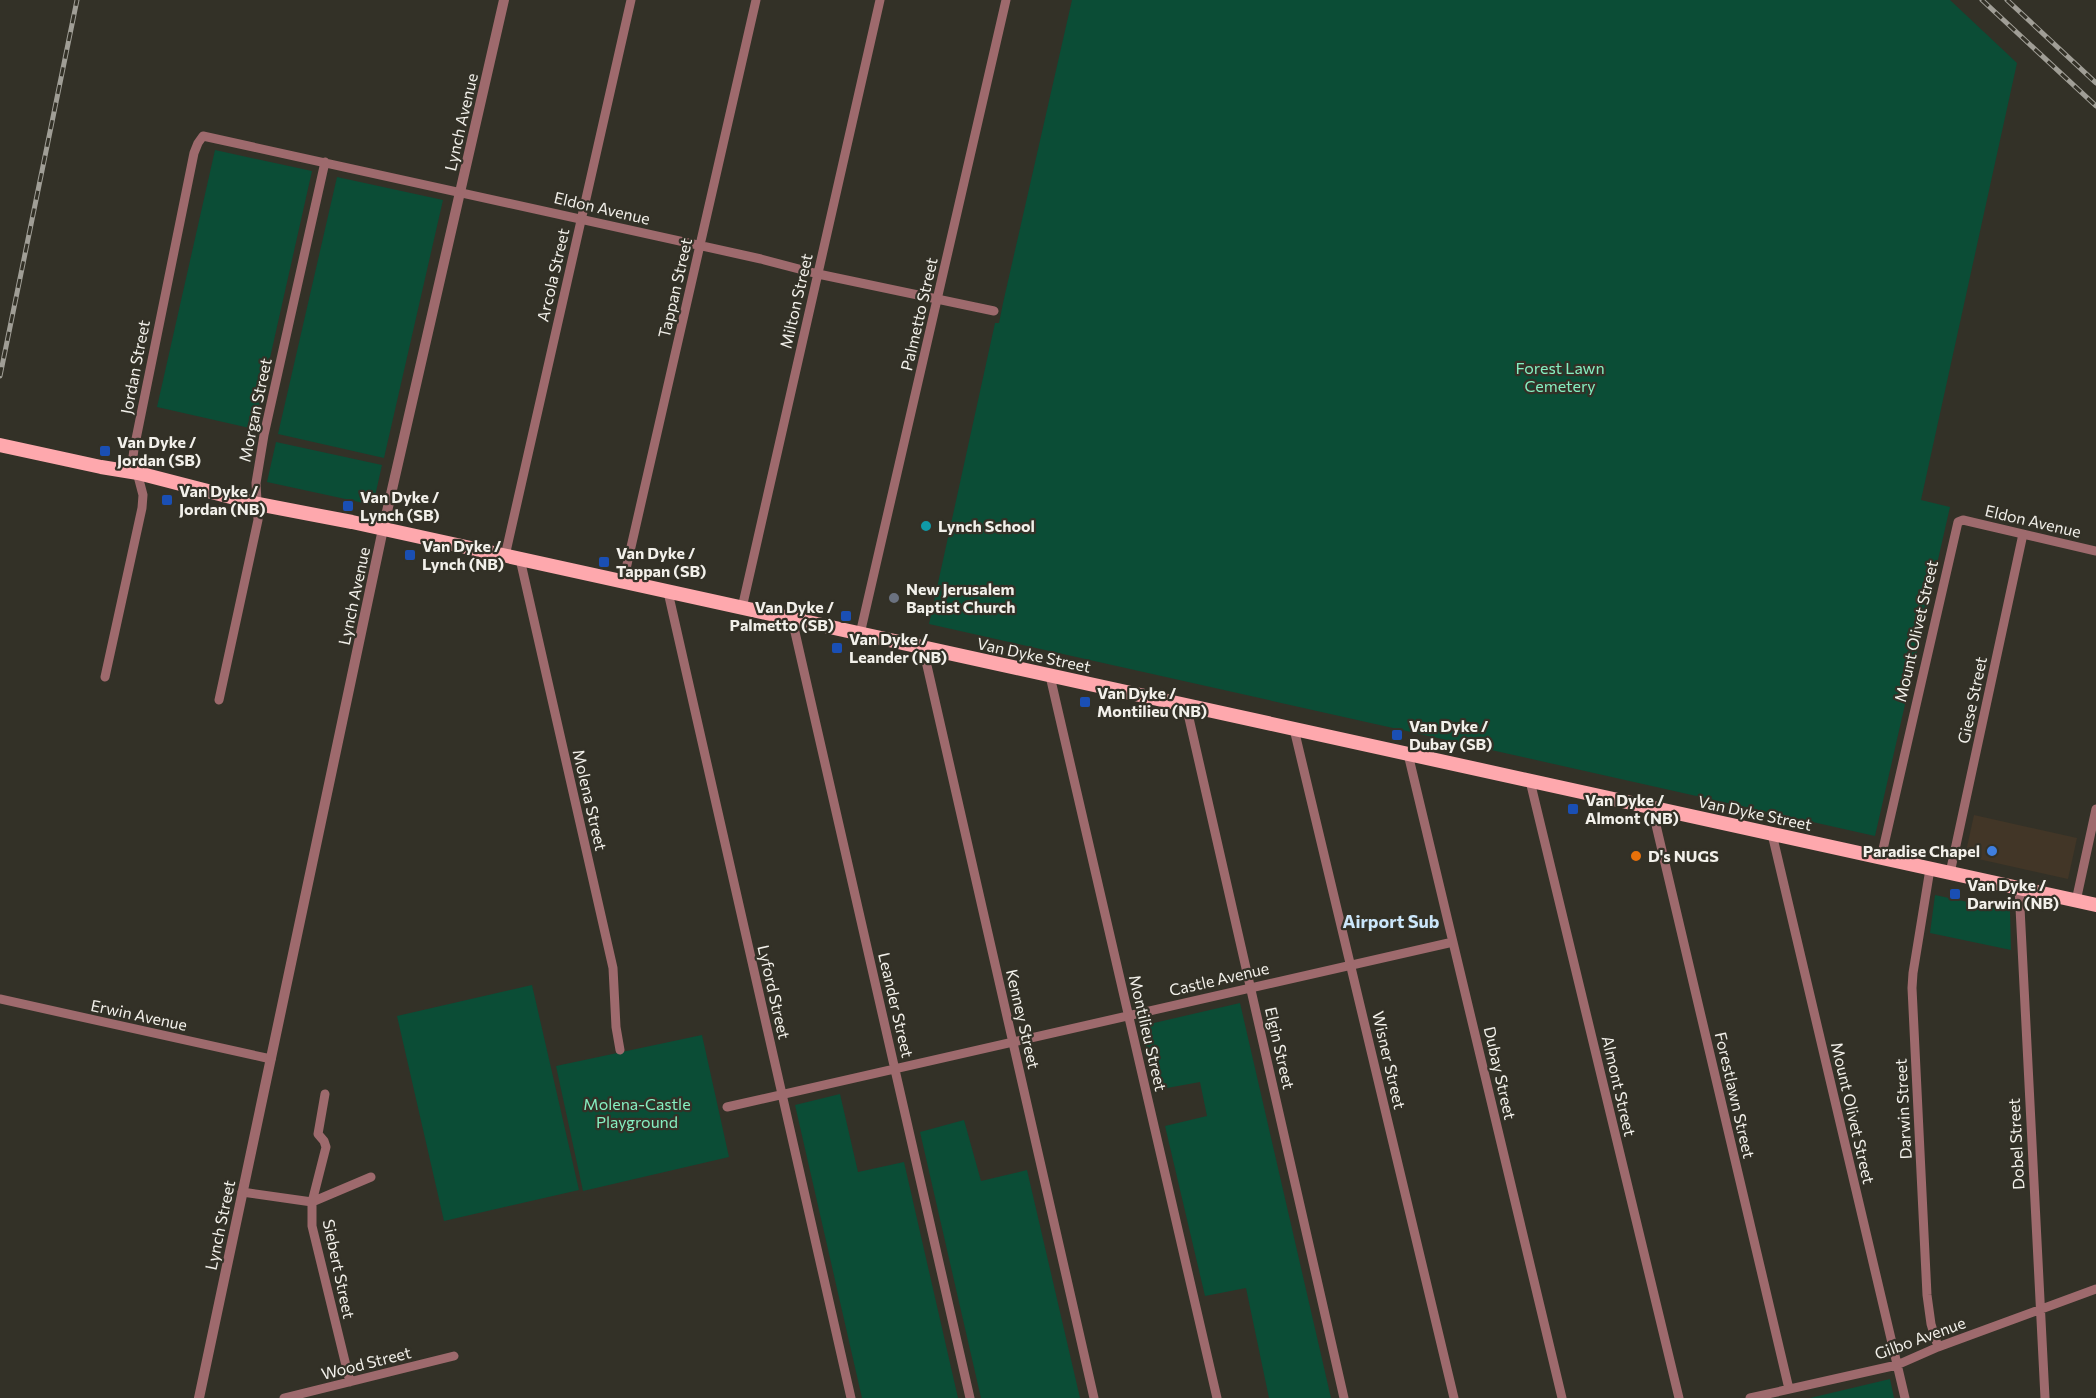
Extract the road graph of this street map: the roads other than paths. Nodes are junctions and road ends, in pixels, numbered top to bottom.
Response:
1 (504, 0) edge
2 (631, 0) edge
3 (756, 0) edge
4 (880, 0) edge
5 (1006, 0) edge
6 (203, 136) joint
7 (325, 162) junction
8 (460, 192) junction
9 (581, 219) junction
10 (700, 246) junction
11 (818, 274) junction
12 (938, 299) junction
13 (994, 311) dead end
14 (0, 445) edge
15 (138, 473) junction
16 (258, 504) junction
17 (1963, 520) joint
18 (383, 529) junction
19 (2023, 534) junction
20 (2096, 552) edge
21 (505, 556) junction
22 (520, 559) junction
23 (623, 582) junction
24 (668, 592) junction
25 (742, 608) junction
26 (792, 619) junction
27 (860, 634) junction
28 (922, 648) junction
29 (1050, 676) junction
30 (105, 677) dead end
31 (219, 700) dead end
32 (1186, 705) junction
33 (1294, 729) junction
34 (1408, 754) junction
35 (1530, 781) junction
36 (1652, 808) junction
37 (2096, 809) edge
38 (1772, 834) junction
39 (1881, 858) junction
40 (1930, 869) junction
41 (1950, 873) junction
42 (2019, 888) junction
43 (2076, 901) junction
44 (2096, 905) edge
45 (1453, 942) junction
46 (1351, 965) junction
47 (1250, 988) junction
48 (0, 999) edge
49 (1129, 1015) junction
50 (1013, 1042) junction
51 (620, 1050) dead end
52 (271, 1059) junction
53 (895, 1069) junction
54 (325, 1094) dead end
55 (781, 1095) junction
56 (728, 1107) dead end
57 (370, 1176) dead end
58 (243, 1192) junction
59 (312, 1202) junction
60 (2096, 1289) edge
61 (2039, 1310) junction
62 (1938, 1347) junction
63 (454, 1356) dead end
64 (1898, 1365) junction
65 (350, 1382) junction
66 (1789, 1389) junction
67 (199, 1398) edge
68 (284, 1398) edge
69 (851, 1398) edge
70 (970, 1398) edge
71 (1094, 1398) edge
72 (1217, 1398) edge
73 (1344, 1398) edge
74 (1454, 1398) edge
75 (1562, 1398) edge
76 (1679, 1398) edge
77 (1750, 1398) edge
78 (1905, 1398) edge
79 (2045, 1398) edge

1 - 8 street, Lynch Avenue
2 - 9 street, Arcola Street
3 - 10 street, Tappan Street
4 - 11 street, Milton Street
5 - 12 street, Palmetto Street
6 - 7 street, Eldon Avenue
6 - 15 street, Jordan Street
7 - 8 street, Eldon Avenue
7 - 16 street, Morgan Street
8 - 9 street, Eldon Avenue
8 - 18 street, Lynch Avenue
9 - 10 street, Eldon Avenue
9 - 21 street, Arcola Street
10 - 11 street, Eldon Avenue
10 - 23 street, Tappan Street
11 - 12 street, Eldon Avenue
11 - 25 street, Milton Street
12 - 13 street, Eldon Avenue
12 - 27 street, Palmetto Street
14 - 15 main road, Van Dyke Street
15 - 16 main road, Van Dyke Street
15 - 30 street, Jordan Street
16 - 18 main road, Van Dyke Street
16 - 31 street, Morgan Street
17 - 19 street, Eldon Avenue
17 - 39 street, Mount Olivet Street
18 - 21 main road, Van Dyke Street
18 - 52 street, Lynch Avenue
19 - 20 street, Eldon Avenue
19 - 41 street, Giese Street
21 - 22 main road, Van Dyke Street
22 - 23 main road, Van Dyke Street
22 - 51 street, Molena Street
23 - 24 main road, Van Dyke Street
24 - 25 main road, Van Dyke Street
24 - 55 street, Lyford Street
25 - 26 main road, Van Dyke Street
26 - 27 main road, Van Dyke Street
26 - 53 street, Leander Street
27 - 28 main road, Van Dyke Street
28 - 29 main road, Van Dyke Street
28 - 50 street, Kenney Street
29 - 32 main road, Van Dyke Street
29 - 49 street, Montilieu Street
32 - 33 main road, Van Dyke Street
32 - 47 street, Elgin Street
33 - 34 main road, Van Dyke Street
33 - 46 street, Wisner Street
34 - 35 main road, Van Dyke Street
34 - 45 street, Dubay Street
35 - 36 main road, Van Dyke Street
35 - 76 street, Almont Street
36 - 38 main road, Van Dyke Street
36 - 66 street, Forestlawn Street
37 - 43 street
38 - 39 main road, Van Dyke Street
38 - 64 street, Mount Olivet Street
39 - 40 main road, Van Dyke Street
40 - 41 main road, Van Dyke Street
40 - 62 street, Darwin Street
41 - 42 main road, Van Dyke Street
42 - 43 main road, Van Dyke Street
42 - 61 street, Dobel Street
43 - 44 main road, Van Dyke Street
45 - 46 street, Castle Avenue
45 - 75 street, Dubay Street
46 - 47 street, Castle Avenue
46 - 74 street, Wisner Street
47 - 49 street, Castle Avenue
47 - 73 street, Elgin Street
48 - 52 street, Erwin Avenue
49 - 50 street, Castle Avenue
49 - 72 street, Montilieu Street
50 - 53 street, Castle Avenue
50 - 71 street, Kenney Street
52 - 58 street, Lynch Street
53 - 55 street, Castle Avenue
53 - 70 street, Leander Street
54 - 59 street, Siebert Street
55 - 56 street, Castle Avenue
55 - 69 street, Lyford Street
57 - 59 street
58 - 59 street
58 - 67 street, Lynch Street
59 - 65 street, Siebert Street
60 - 61 street, Gilbo Avenue
61 - 62 street, Gilbo Avenue
61 - 79 street, Dobel Street
62 - 64 street, Gilbo Avenue
63 - 65 street, Wood Street
64 - 66 street, Gilbo Avenue
64 - 78 street, Mount Olivet Street
65 - 68 street, Wood Street
66 - 77 street, Gilbo Avenue

